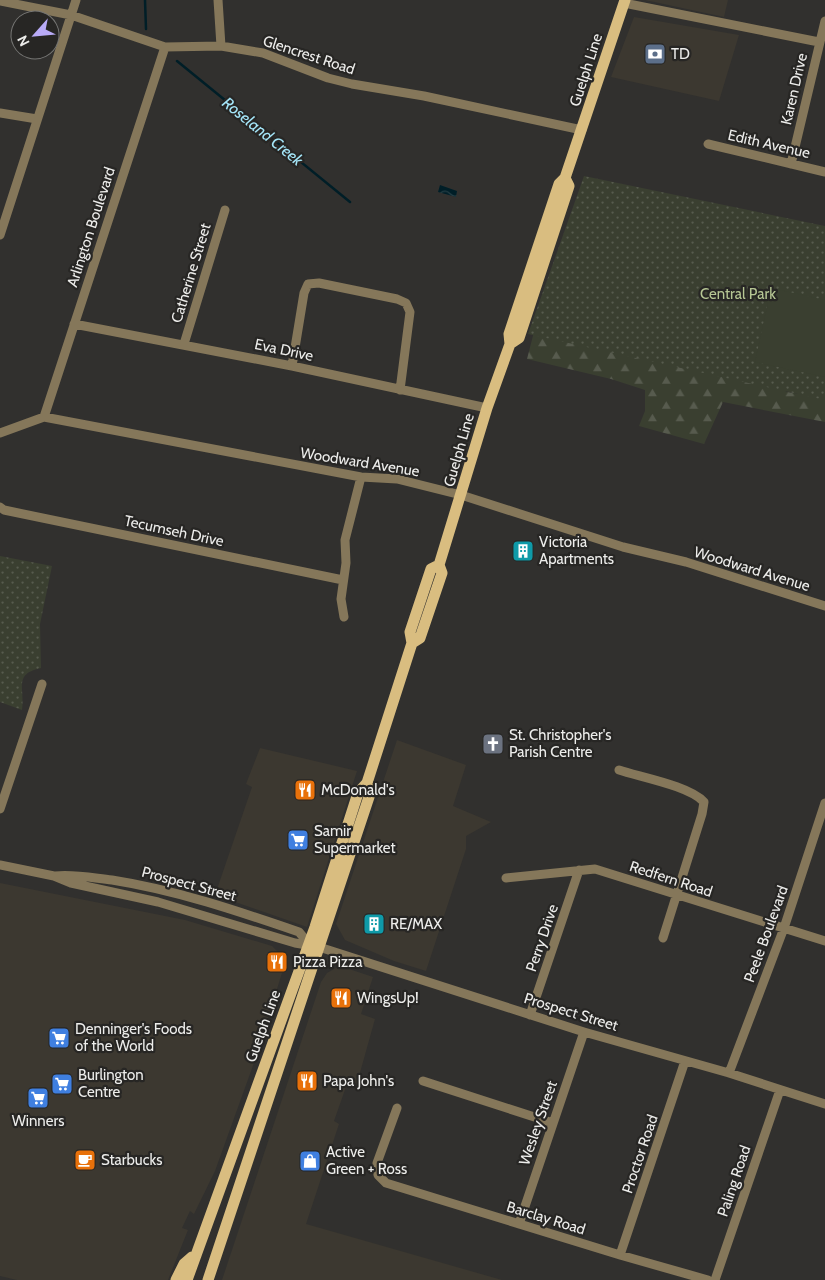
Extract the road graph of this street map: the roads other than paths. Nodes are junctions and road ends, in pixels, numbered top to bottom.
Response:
1 (76, 0) edge
2 (218, 0) edge
3 (0, 1) edge
4 (625, 2) edge
5 (71, 15) junction
6 (825, 21) edge
7 (819, 42) junction
8 (165, 46) junction
9 (221, 46) junction
10 (0, 113) edge
11 (36, 119) junction
12 (582, 130) junction
13 (708, 144) dead end
14 (791, 164) junction
15 (825, 172) edge
16 (225, 210) dead end
17 (1, 228) edge
18 (74, 324) junction
19 (184, 344) junction
20 (292, 366) junction
21 (400, 390) junction
22 (487, 408) junction
23 (44, 417) junction
24 (0, 432) edge
25 (361, 477) junction
26 (461, 495) junction
27 (0, 507) edge
28 (343, 580) junction
29 (825, 606) edge
30 (344, 617) dead end
31 (42, 684) dead end
32 (619, 770) dead end
33 (825, 803) edge
34 (0, 809) edge
35 (0, 866) edge
36 (579, 870) junction
37 (54, 876) junction
38 (506, 878) dead end
39 (676, 896) junction
40 (784, 928) junction
41 (663, 938) dead end
42 (825, 941) edge
43 (314, 946) junction
44 (530, 1014) junction
45 (584, 1032) junction
46 (686, 1061) junction
47 (729, 1073) junction
48 (423, 1081) dead end
49 (780, 1090) junction
50 (825, 1104) edge
51 (397, 1108) dead end
52 (553, 1122) junction
53 (519, 1224) junction
54 (195, 1254) junction
55 (620, 1255) junction
56 (210, 1278) edge
57 (176, 1280) edge
58 (187, 1280) edge
59 (708, 1280) edge
60 (715, 1280) edge

1 - 5 street
2 - 9 street
3 - 5 street, Glencrest Road
4 - 7 street
4 - 12 main road, Guelph Line
5 - 8 street, Glencrest Road
5 - 11 street
6 - 7 street, Karen Drive
7 - 14 street, Karen Drive
8 - 9 street, Glencrest Road
8 - 18 street, Arlington Boulevard
9 - 12 street, Glencrest Road
10 - 11 street
11 - 17 street
12 - 22 main road, Guelph Line
13 - 14 street, Edith Avenue
14 - 15 street, Edith Avenue
16 - 19 street, Catherine Street
18 - 19 street, Eva Drive
18 - 23 street, Arlington Boulevard
19 - 20 street, Eva Drive
20 - 21 street, Eva Drive
20 - 21 street
21 - 22 street, Eva Drive
22 - 26 main road, Guelph Line
23 - 24 street, Woodward Avenue
23 - 25 street, Woodward Avenue
25 - 26 street, Woodward Avenue
25 - 28 street
26 - 29 street, Woodward Avenue
26 - 43 main road, Guelph Line
27 - 28 street, Tecumseh Drive
28 - 30 street
31 - 34 street
32 - 39 street
33 - 40 street, Peele Boulevard
35 - 37 street, Prospect Street
36 - 38 street, Redfern Road
36 - 39 street, Redfern Road
36 - 44 street, Perry Drive
37 - 43 street, Prospect Street
37 - 43 street, Prospect Street
39 - 40 street, Redfern Road
39 - 41 street
40 - 42 street, Redfern Road
40 - 47 street, Peele Boulevard
43 - 44 street, Prospect Street
43 - 54 main road, Guelph Line
43 - 56 main road, Guelph Line
44 - 45 street, Prospect Street
45 - 46 street, Prospect Street
45 - 52 street, Wesley Street
46 - 47 street, Prospect Street
46 - 55 street, Proctor Road
47 - 49 street, Prospect Street
48 - 52 street
49 - 50 street, Prospect Street
49 - 60 street, Paling Road
51 - 53 street, Barclay Road
52 - 53 street, Wesley Street
53 - 55 street, Barclay Road
54 - 57 main road
54 - 58 main road, Guelph Line
55 - 59 street, Barclay Road

